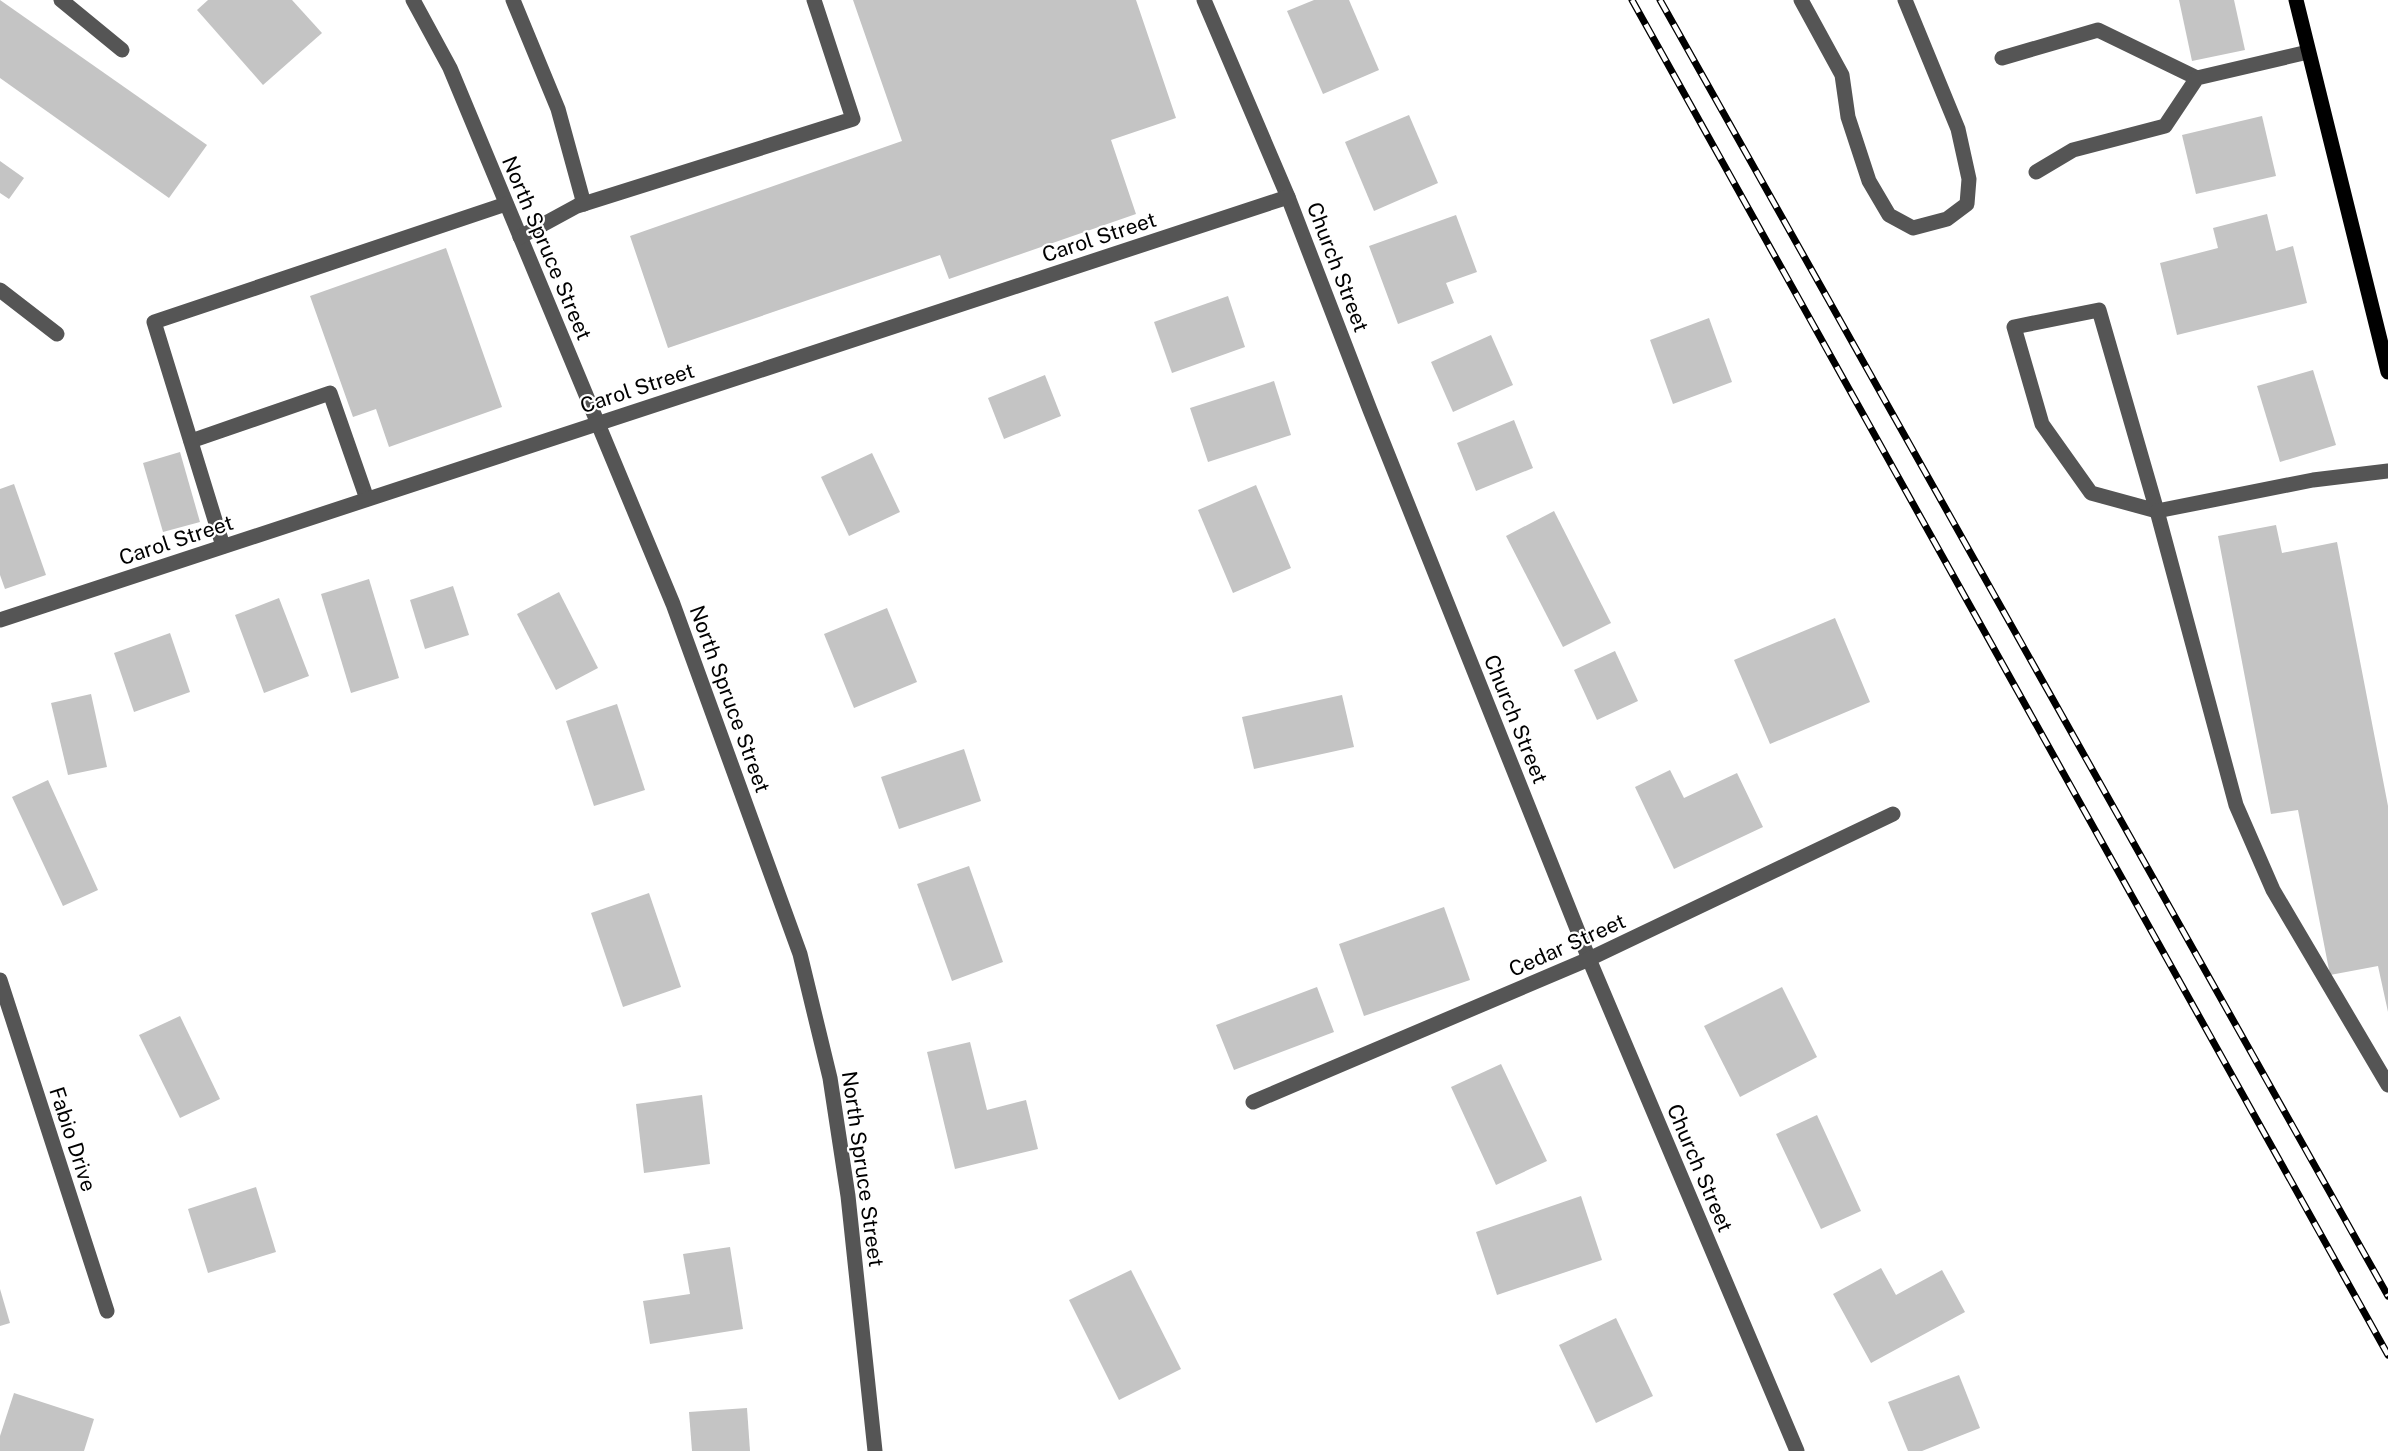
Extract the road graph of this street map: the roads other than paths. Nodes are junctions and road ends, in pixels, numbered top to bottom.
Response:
1 (61, 0) edge
2 (413, 0) edge
3 (513, 0) edge
4 (814, 0) edge
5 (1204, 0) edge
6 (1801, 0) edge
7 (1905, 0) edge
8 (2296, 0) edge
9 (122, 50) dead end
10 (2308, 52) junction
11 (2002, 58) dead end
12 (2197, 78) junction
13 (2036, 172) dead end
14 (1288, 197) junction
15 (506, 204) junction
16 (584, 204) junction
17 (520, 237) junction
18 (0, 290) edge
19 (57, 334) dead end
20 (2388, 372) edge
21 (597, 423) junction
22 (191, 441) junction
23 (2388, 471) edge
24 (367, 499) junction
25 (2157, 511) junction
26 (222, 546) junction
27 (0, 620) edge
28 (1893, 814) dead end
29 (1589, 960) junction
30 (0, 980) edge
31 (2388, 1085) edge
32 (1253, 1102) dead end
33 (107, 1311) dead end
34 (875, 1451) edge
35 (1797, 1451) edge

1 - 9 street
2 - 15 street, North Spruce Street
3 - 16 street
4 - 16 street
5 - 14 street, Church Street
6 - 7 street
8 - 10 main road
10 - 12 street
10 - 20 main road
11 - 12 street
12 - 13 street
14 - 21 street, Carol Street
14 - 29 street, Church Street
15 - 17 street, North Spruce Street
15 - 22 street
16 - 17 street
17 - 21 street, North Spruce Street
18 - 19 street
21 - 24 street, Carol Street
21 - 34 street, North Spruce Street
22 - 24 street
22 - 26 street
23 - 25 street
24 - 26 street, Carol Street
25 - 25 street
25 - 31 street
26 - 27 street, Carol Street
28 - 29 street, Cedar Street
29 - 32 street, Cedar Street
29 - 35 street, Church Street
30 - 33 street, Fabio Drive

